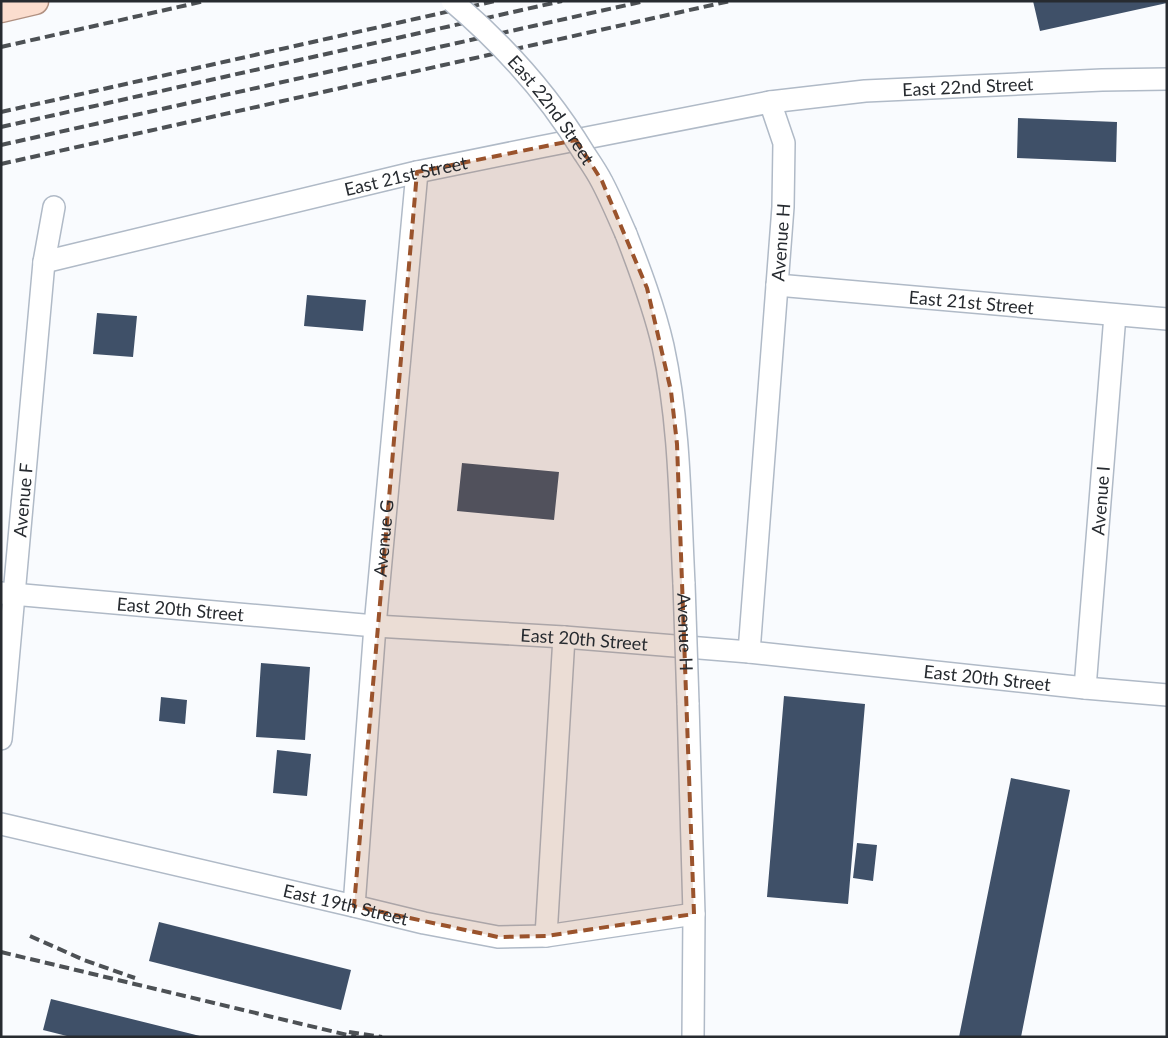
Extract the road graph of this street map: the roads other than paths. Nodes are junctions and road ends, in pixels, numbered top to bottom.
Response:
1 (35, 1) edge
2 (452, 1) edge
3 (1, 9) edge
4 (1167, 79) edge
5 (770, 102) junction
6 (417, 172) junction
7 (54, 206) dead end
8 (626, 234) joint
9 (44, 262) junction
10 (777, 285) junction
11 (1116, 315) junction
12 (1167, 319) edge
13 (8, 594) edge
14 (374, 626) junction
15 (564, 637) junction
16 (749, 652) junction
17 (1085, 688) junction
18 (1167, 695) edge
19 (1, 738) edge
20 (1, 824) edge
21 (354, 906) junction
22 (694, 914) junction
23 (546, 936) junction
24 (693, 1037) edge

1 - 3 main road
2 - 8 street, East 22nd Street, bridge
4 - 5 street, East 22nd Street
5 - 6 street, East 21st Street
5 - 10 street, Avenue H
6 - 9 street, East 21st Street
6 - 14 street, Avenue G
7 - 9 street, Avenue F
8 - 22 street, Avenue H, bridge
9 - 13 street, Avenue F
10 - 11 street, East 21st Street
10 - 16 street, Avenue H
11 - 12 street, East 21st Street
11 - 17 street, Avenue I
13 - 14 street, East 20th Street
13 - 19 street, Avenue F
14 - 15 street, East 20th Street
14 - 21 street, Avenue G
15 - 16 street, East 20th Street
15 - 23 street
16 - 17 street, East 20th Street
17 - 18 street, East 20th Street
20 - 21 street, East 19th Street
21 - 23 street, East 19th Street
22 - 23 street, East 19th Street
22 - 24 street, Avenue H

